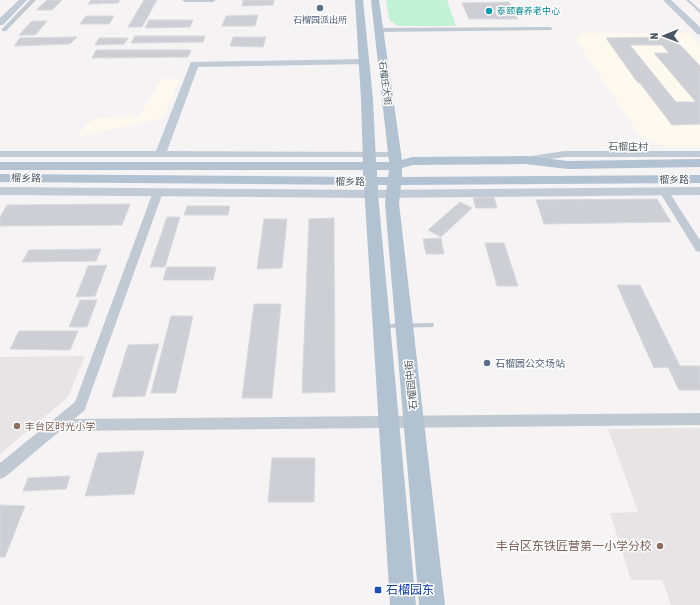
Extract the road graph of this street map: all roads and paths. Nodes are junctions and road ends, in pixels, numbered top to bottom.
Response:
1 (23, 0) edge
2 (33, 0) edge
3 (185, 0) edge
4 (213, 0) edge
5 (359, 0) edge
6 (374, 0) edge
7 (667, 0) edge
8 (675, 0) edge
9 (687, 0) edge
10 (700, 12) edge
11 (700, 24) edge
12 (2, 26) edge
13 (550, 29) dead end
14 (378, 30) junction
15 (700, 32) edge
16 (364, 62) junction
17 (0, 154) edge
18 (700, 154) edge
19 (160, 155) junction
20 (524, 160) junction
21 (700, 163) edge
22 (0, 166) edge
23 (370, 174) junction
24 (394, 174) junction
25 (0, 178) edge
26 (700, 179) edge
27 (0, 191) edge
28 (664, 191) junction
29 (700, 191) edge
30 (158, 192) junction
31 (700, 248) edge
32 (431, 325) dead end
33 (381, 326) junction
34 (404, 326) junction
35 (700, 419) edge
36 (389, 421) junction
37 (415, 421) junction
38 (57, 425) junction
39 (0, 472) edge
40 (403, 605) edge
41 (432, 605) edge

1 - 12 street
2 - 12 street
3 - 4 street
5 - 16 main road, 石榴庄大街
6 - 14 main road, 石榴庄大街
7 - 15 street
8 - 11 street
9 - 10 lane
13 - 14 street
14 - 24 main road, 石榴庄大街
16 - 19 street
16 - 23 main road, 石榴庄大街
17 - 19 street, 榴乡路
18 - 20 street, 榴乡路
19 - 23 street, 榴乡路
20 - 21 main road, 榴乡路
20 - 24 main road, 榴乡路
22 - 23 main road, 榴乡路
23 - 24 main road, 榴乡路
23 - 24 street, 榴乡路
23 - 25 main road, 榴乡路
23 - 30 street, 榴乡路
23 - 33 main road
24 - 26 main road, 榴乡路
24 - 28 street, 榴乡路
24 - 34 main road, 石榴园中街
27 - 30 street, 榴乡路
28 - 29 street, 榴乡路
28 - 31 street
30 - 38 street
32 - 34 lane
33 - 34 lane
33 - 36 main road
34 - 37 main road, 石榴园中街
35 - 37 street
36 - 37 street
36 - 38 street
36 - 40 main road
37 - 41 main road, 石榴园中街
38 - 39 street

